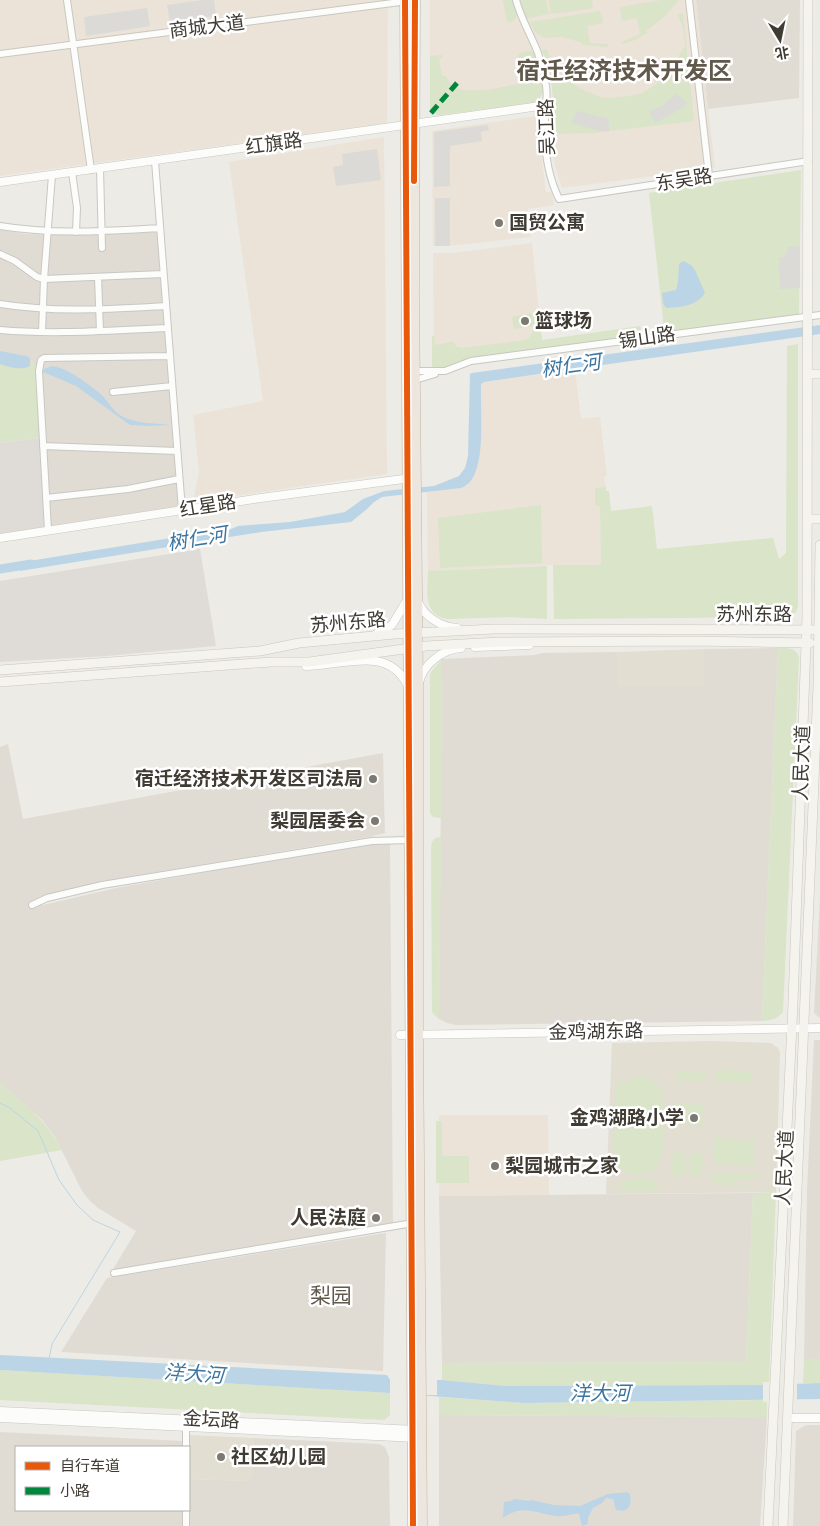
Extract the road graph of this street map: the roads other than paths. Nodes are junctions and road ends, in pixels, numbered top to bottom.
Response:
1 (67, 0) edge
2 (516, 0) edge
3 (689, 0) edge
4 (808, 0) edge
5 (410, 1) edge
6 (73, 44) junction
7 (0, 54) edge
8 (547, 105) junction
9 (410, 125) junction
10 (155, 161) junction
11 (809, 161) junction
12 (100, 168) junction
13 (91, 170) junction
14 (72, 172) junction
15 (52, 175) junction
16 (709, 176) junction
17 (0, 182) edge
18 (559, 198) joint
19 (0, 226) edge
20 (160, 228) junction
21 (103, 231) junction
22 (48, 232) junction
23 (76, 232) junction
24 (102, 248) dead end
25 (0, 255) edge
26 (163, 274) junction
27 (98, 276) junction
28 (44, 279) junction
29 (0, 304) edge
30 (166, 306) junction
31 (43, 309) junction
32 (100, 309) junction
33 (820, 315) edge
34 (808, 317) junction
35 (168, 328) junction
36 (0, 330) edge
37 (100, 331) junction
38 (42, 332) junction
39 (170, 356) junction
40 (808, 374) junction
41 (820, 374) edge
42 (415, 376) junction
43 (172, 386) junction
44 (114, 392) dead end
45 (43, 446) junction
46 (177, 451) junction
47 (412, 478) junction
48 (179, 479) junction
49 (46, 498) junction
50 (182, 510) junction
51 (807, 519) junction
52 (820, 520) edge
53 (48, 530) junction
54 (0, 538) edge
55 (820, 545) edge
56 (413, 596) junction
57 (806, 629) junction
58 (554, 630) junction
59 (820, 630) edge
60 (451, 632) junction
61 (413, 633) junction
62 (371, 636) junction
63 (553, 641) junction
64 (806, 642) junction
65 (819, 644) edge
66 (452, 645) junction
67 (413, 649) junction
68 (271, 662) junction
69 (0, 670) edge
70 (0, 682) edge
71 (414, 690) junction
72 (410, 840) junction
73 (32, 905) dead end
74 (793, 985) junction
75 (805, 986) junction
76 (820, 1028) edge
77 (791, 1029) junction
78 (804, 1029) junction
79 (409, 1034) junction
80 (802, 1066) junction
81 (790, 1067) junction
82 (416, 1223) junction
83 (114, 1273) dead end
84 (0, 1411) edge
85 (0, 1418) edge
86 (788, 1418) junction
87 (820, 1418) edge
88 (186, 1423) junction
89 (417, 1434) junction
90 (186, 1446) edge
91 (186, 1511) edge
92 (186, 1526) edge
93 (414, 1526) edge
94 (422, 1526) edge
95 (768, 1526) edge
96 (783, 1526) edge

1 - 6 street
2 - 8 street, 吴江路
3 - 16 street
4 - 11 main road, 人民大道
5 - 6 street, 商城大道
5 - 9 highway
6 - 7 street, 商城大道
6 - 13 street
8 - 9 street, 红旗路
8 - 18 street, 吴江路
9 - 10 street, 红旗路
9 - 42 highway
9 - 47 highway
10 - 12 street, 红旗路
10 - 20 street
11 - 16 street, 东吴路
11 - 34 main road, 人民大道
12 - 13 street, 红旗路
12 - 21 street
13 - 14 street, 红旗路
14 - 15 street, 红旗路
14 - 23 street
15 - 17 street, 红旗路
15 - 22 street
16 - 18 street, 东吴路
19 - 22 street
20 - 21 street
20 - 26 street
21 - 23 street
21 - 24 street
22 - 23 street
22 - 28 street
25 - 28 street
26 - 27 street
26 - 30 street
27 - 28 street
27 - 32 street
28 - 31 street
29 - 31 street
30 - 32 street
30 - 35 street
31 - 32 street
31 - 38 street
32 - 37 street
33 - 34 street, 锡山路
34 - 40 main road, 人民大道
34 - 42 street, 锡山路
35 - 37 street
35 - 39 street
36 - 38 street
37 - 38 street
39 - 43 street
39 - 45 street
40 - 41 main road
40 - 51 main road, 人民大道
42 - 47 highway
43 - 44 street
43 - 46 street
45 - 46 street
45 - 49 street
46 - 48 street
47 - 50 street, 红星路
47 - 56 highway
48 - 49 street
48 - 50 street
49 - 53 street
50 - 53 street, 红星路
51 - 52 main road
51 - 57 main road, 人民大道
53 - 54 street, 红星路
55 - 59 main road, 人民大道
56 - 58 street
56 - 61 highway
56 - 62 street
57 - 58 main road, 苏州东路
57 - 59 main road, 苏州东路
57 - 64 main road, 人民大道
58 - 60 main road, 苏州东路
59 - 65 main road, 人民大道
60 - 61 main road, 苏州东路
60 - 66 street
61 - 62 main road, 苏州东路
61 - 67 highway
62 - 69 main road, 苏州东路
63 - 64 main road, 苏州东路
63 - 66 main road, 苏州东路
63 - 71 street
64 - 65 main road, 苏州东路
64 - 74 main road, 人民大道
65 - 75 main road, 人民大道
66 - 67 main road, 苏州东路
67 - 68 main road, 苏州东路
67 - 71 highway
68 - 70 main road, 苏州东路
68 - 71 street
71 - 72 highway
71 - 79 highway
72 - 73 street
72 - 79 highway
74 - 75 main road
74 - 77 main road, 人民大道
75 - 78 main road, 人民大道
76 - 78 street, 金鸡湖东路
77 - 78 street, 金鸡湖东路
77 - 79 street, 金鸡湖东路
77 - 81 main road, 人民大道
78 - 80 main road, 人民大道
79 - 82 highway
80 - 81 main road
80 - 86 main road, 人民大道
81 - 95 main road, 人民大道
82 - 83 street
82 - 89 highway
84 - 88 street, 金坛路
85 - 88 street, 金坛路
86 - 87 street
86 - 96 main road, 人民大道
88 - 89 street, 金坛路
88 - 90 street
89 - 93 highway
89 - 94 highway
91 - 92 street

